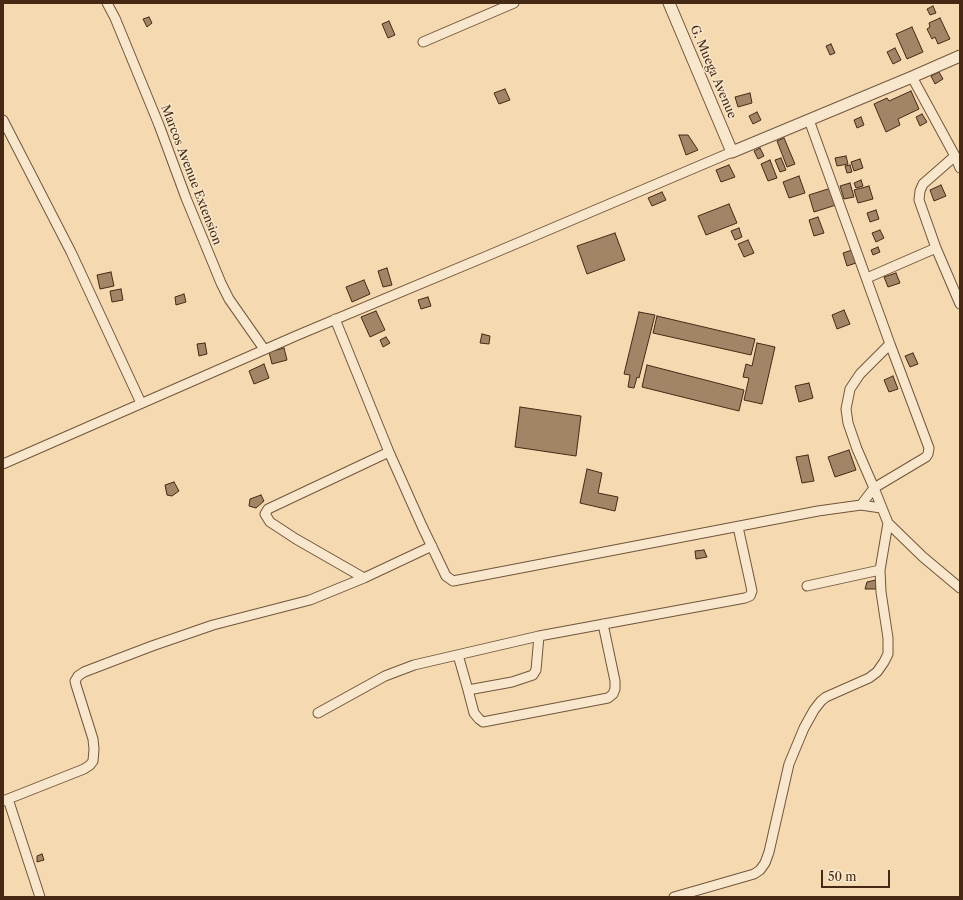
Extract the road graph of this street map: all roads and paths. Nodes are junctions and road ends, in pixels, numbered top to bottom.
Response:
1 (108, 3) edge
2 (514, 3) edge
3 (669, 3) edge
4 (423, 42) dead end
5 (960, 56) edge
6 (912, 78) junction
7 (3, 120) edge
8 (809, 120) junction
9 (732, 152) junction
10 (955, 156) junction
11 (960, 168) edge
12 (936, 248) junction
13 (867, 278) junction
14 (960, 304) edge
15 (335, 319) junction
16 (890, 344) junction
17 (264, 349) junction
18 (140, 403) junction
19 (389, 452) junction
20 (3, 464) edge
21 (874, 488) junction
22 (861, 505) junction
23 (881, 508) junction
24 (888, 523) junction
25 (738, 527) junction
26 (432, 546) junction
27 (880, 570) junction
28 (364, 578) junction
29 (807, 586) dead end
30 (960, 588) edge
31 (603, 624) junction
32 (540, 636) junction
33 (458, 655) junction
34 (468, 690) junction
35 (318, 713) dead end
36 (5, 800) edge
37 (40, 897) edge
38 (674, 897) edge

1 - 17 street, Marcos Avenue Extension
2 - 4 street
3 - 9 street, G. Muega Avenue
5 - 6 street
6 - 8 street
6 - 10 street
7 - 18 street
8 - 9 street
8 - 13 street
9 - 15 street
10 - 11 street
10 - 12 street
12 - 13 street
12 - 14 street
13 - 16 street
15 - 17 street
15 - 19 street
16 - 21 street
16 - 21 street
17 - 18 street
18 - 20 street
19 - 26 street
19 - 28 street
21 - 22 street
21 - 23 street
22 - 23 street
22 - 25 street
23 - 24 street
24 - 27 street
24 - 30 street
25 - 26 street
25 - 31 street
26 - 28 street
27 - 29 street
27 - 38 street
28 - 36 street
31 - 32 street
31 - 34 street
32 - 33 street
32 - 34 street
33 - 34 street
33 - 35 street
36 - 37 street

